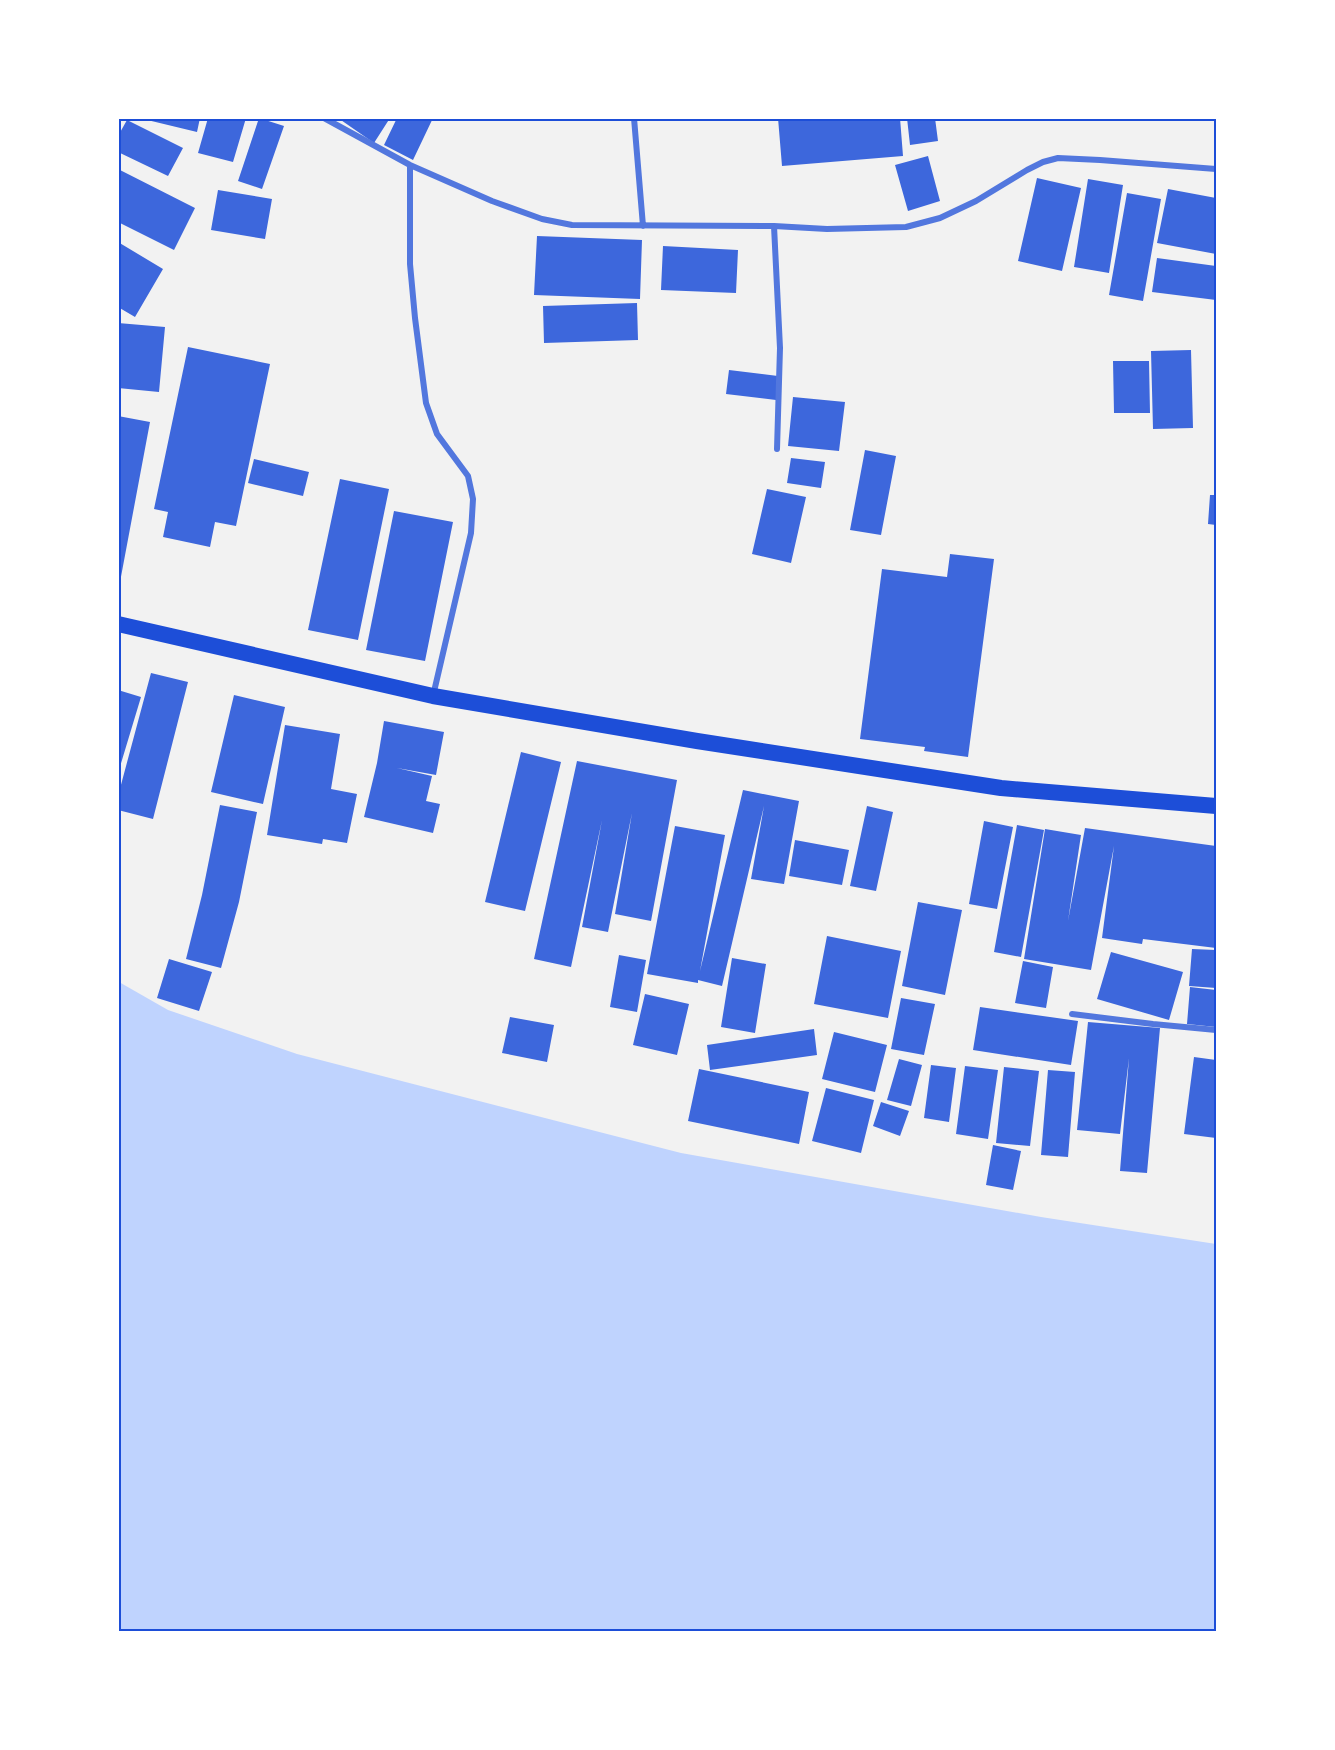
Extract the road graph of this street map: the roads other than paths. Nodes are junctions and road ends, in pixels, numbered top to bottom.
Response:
1 (324, 118) edge
2 (634, 118) edge
3 (410, 165) junction
4 (1216, 169) edge
5 (643, 226) junction
6 (774, 226) junction
7 (777, 449) dead end
8 (118, 624) edge
9 (433, 696) junction
10 (1216, 806) edge
11 (1072, 1014) dead end
12 (1216, 1030) edge

1 - 3 street
2 - 5 street
3 - 5 street
3 - 9 street
4 - 6 street
5 - 6 street
6 - 7 street
8 - 9 highway
9 - 10 highway
11 - 12 street

